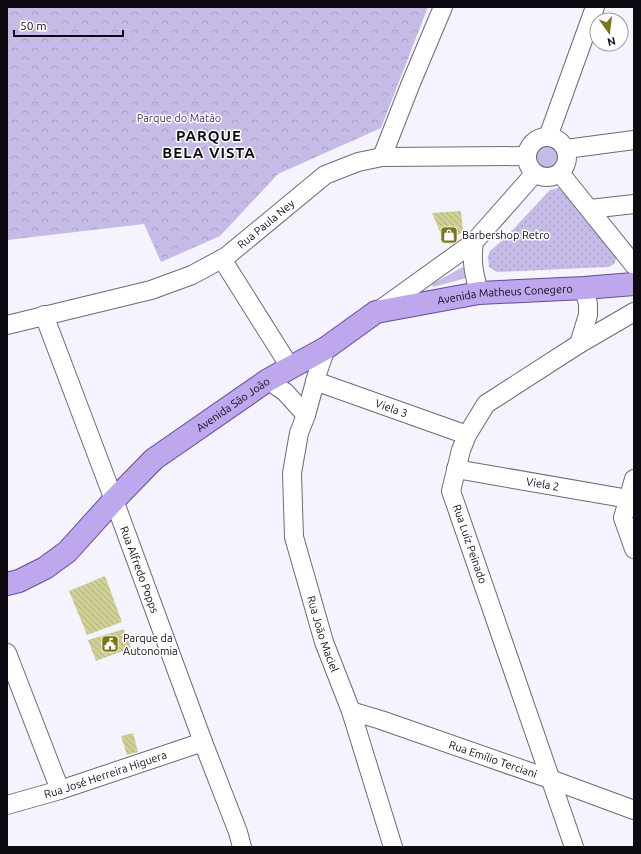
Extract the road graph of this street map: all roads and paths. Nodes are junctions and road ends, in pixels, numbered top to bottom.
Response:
1 (443, 7) edge
2 (595, 7) edge
3 (548, 137) junction
4 (634, 140) edge
5 (566, 149) junction
6 (526, 156) junction
7 (382, 157) junction
8 (535, 173) junction
9 (560, 173) junction
10 (634, 204) edge
11 (590, 209) junction
12 (474, 242) junction
13 (222, 259) junction
14 (634, 265) edge
15 (634, 284) edge
16 (584, 288) junction
17 (479, 293) junction
18 (376, 312) junction
19 (634, 312) edge
20 (44, 315) junction
21 (7, 325) edge
22 (579, 344) junction
23 (326, 348) junction
24 (290, 367) junction
25 (268, 380) junction
26 (316, 380) junction
27 (306, 415) junction
28 (467, 434) junction
29 (456, 468) junction
30 (634, 479) edge
31 (114, 500) junction
32 (629, 500) junction
33 (634, 549) edge
34 (7, 584) edge
35 (7, 653) edge
36 (351, 711) junction
37 (203, 742) junction
38 (550, 779) junction
39 (60, 790) junction
40 (7, 805) edge
41 (634, 810) edge
42 (242, 847) edge
43 (393, 847) edge
44 (574, 847) edge

1 - 7 street
2 - 3 street
3 - 5 street
3 - 6 street
4 - 5 street
5 - 9 street
6 - 7 street, Rua Paula Ney
6 - 8 street
7 - 13 street, Rua Paula Ney
8 - 9 street
8 - 12 street, Avenida São João
9 - 11 street
10 - 11 street
11 - 14 street
12 - 17 street
12 - 18 street, Avenida São João
13 - 20 street, Rua Paula Ney
13 - 24 street
15 - 16 main road, Avenida Matheus Conegero
16 - 17 main road, Avenida Matheus Conegero
16 - 22 street
17 - 18 main road, Avenida Matheus Conegero
18 - 23 main road, Avenida São João
19 - 22 street, Rua Luíz Peinado
20 - 21 street, Rua Paula Ney
20 - 31 street, Rua Alfredo Popps
22 - 28 street, Rua Luíz Peinado
23 - 24 main road, Avenida São João
23 - 26 street, Rua João Maciel
24 - 25 main road, Avenida São João
25 - 27 street
25 - 31 main road, Avenida São João
26 - 27 street, Rua João Maciel
26 - 28 street, Viela 3
27 - 36 street, Rua João Maciel
28 - 29 street, Rua Luíz Peinado
29 - 32 street, Viela 2
29 - 38 street, Rua Luíz Peinado
30 - 32 street
31 - 34 main road, Avenida São João
31 - 37 street, Rua Alfredo Popps
32 - 33 street
35 - 39 street
36 - 38 street, Rua Emílio Terciani
36 - 43 street, Rua João Maciel
37 - 39 street, Rua José Herreira Higuera
37 - 42 street, Rua Alfredo Popps
38 - 41 street, Rua Emílio Terciani
38 - 44 street, Rua Luíz Peinado
39 - 40 street, Rua José Herreira Higuera

